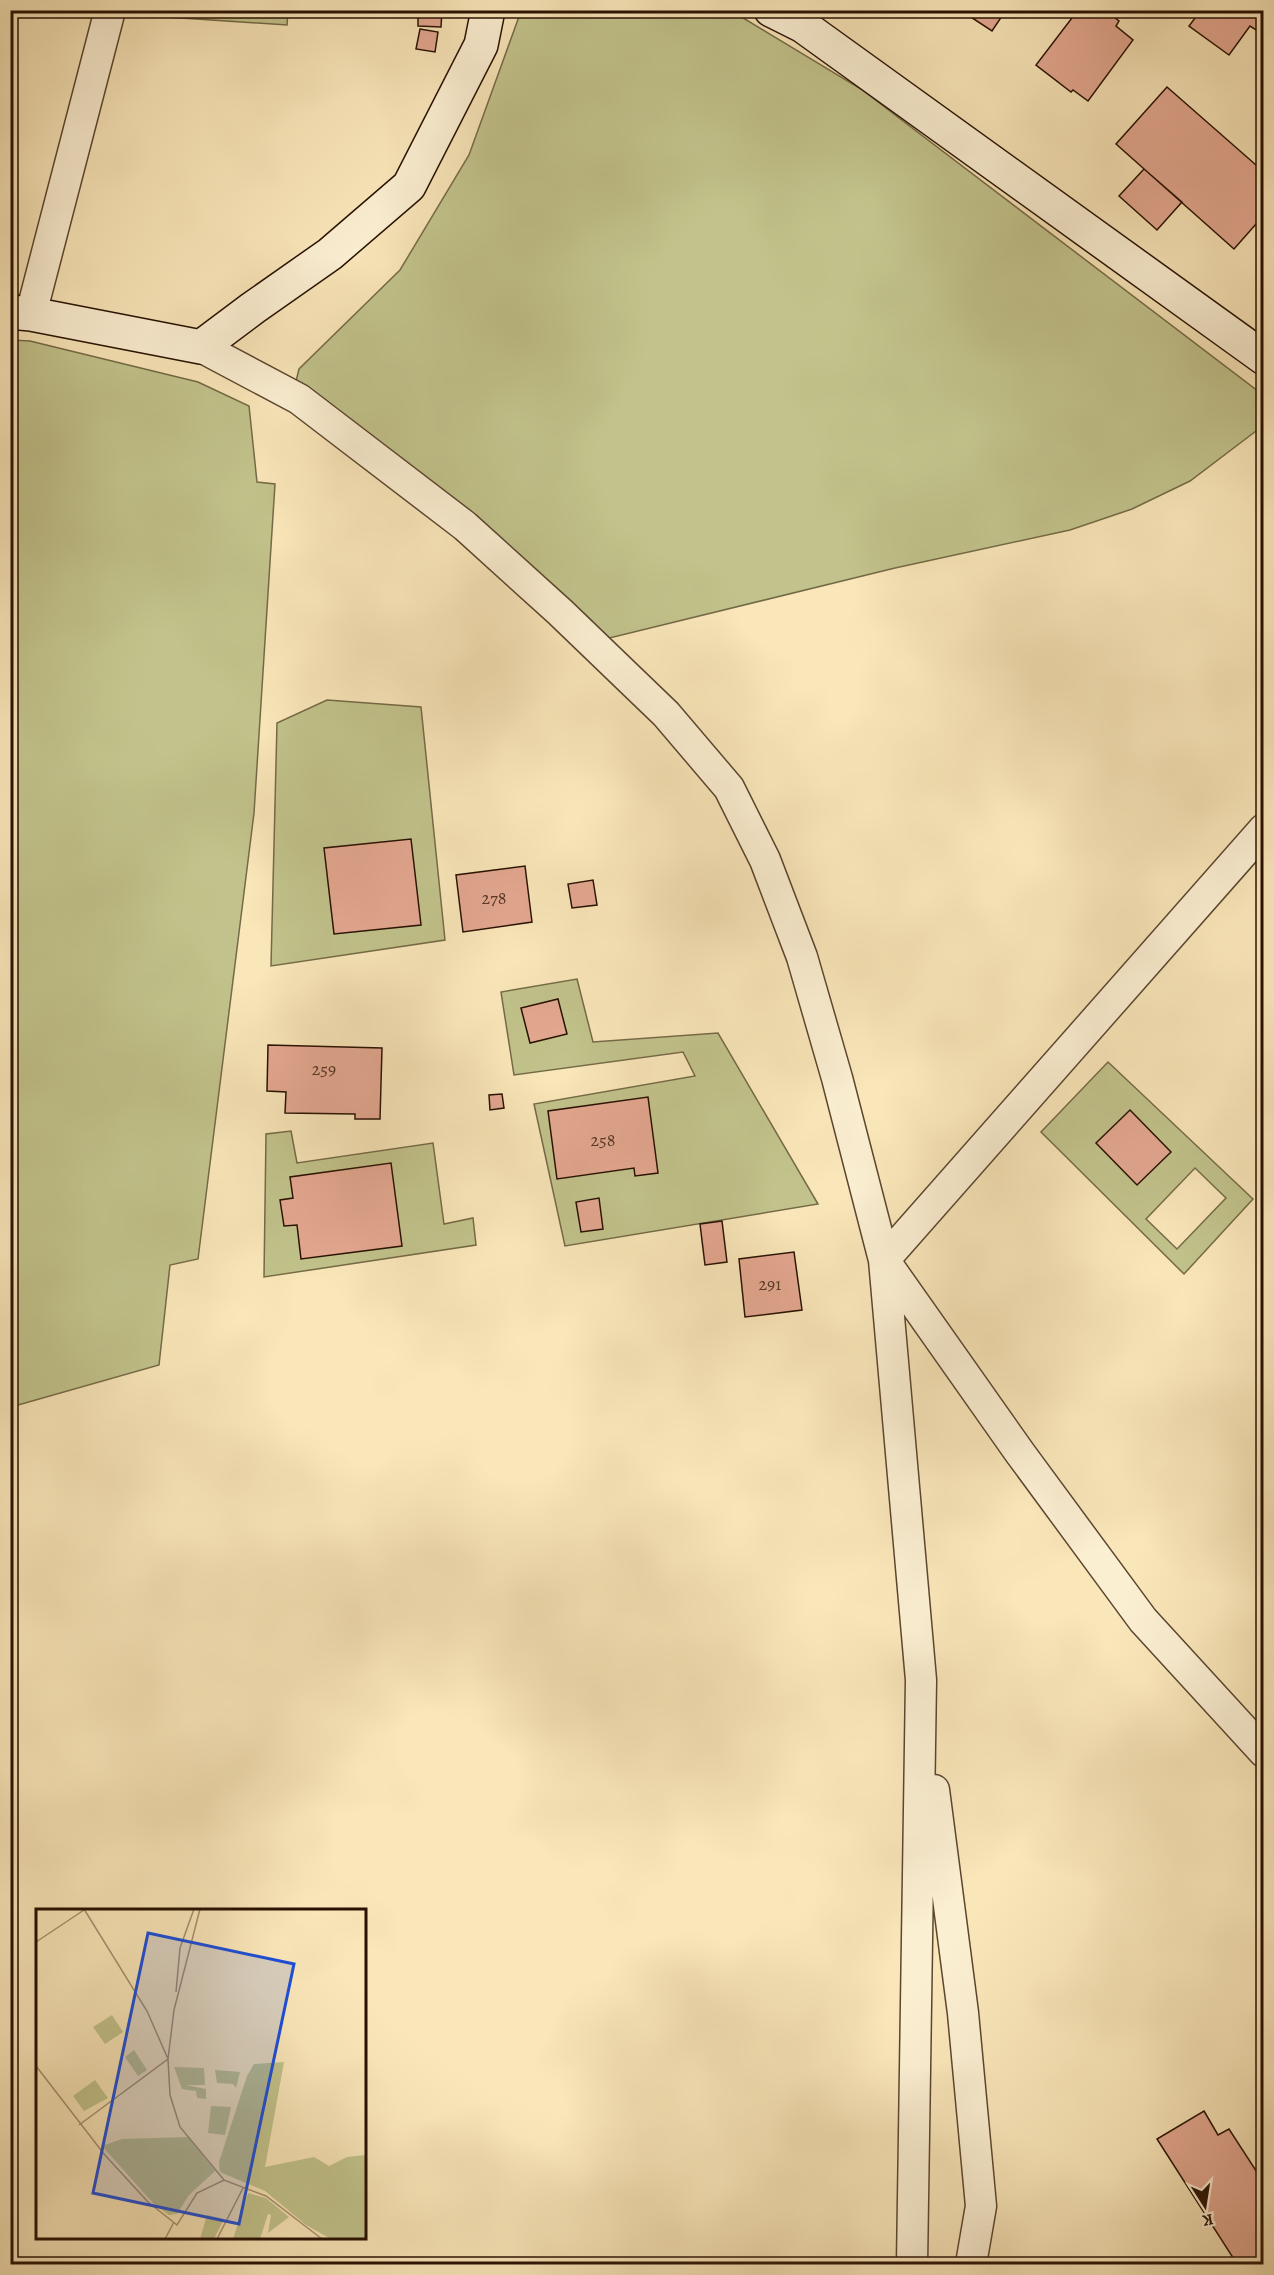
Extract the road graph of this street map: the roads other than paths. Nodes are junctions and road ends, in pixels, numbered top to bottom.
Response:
1 (110, 10) edge
2 (488, 10) edge
3 (771, 10) edge
4 (21, 313) edge
5 (201, 346) junction
6 (1263, 358) edge
7 (1263, 828) edge
8 (884, 1260) junction
9 (921, 1680) junction
10 (1263, 1752) edge
11 (912, 2265) edge
12 (971, 2265) edge

1 - 4 street
2 - 5 street
3 - 6 street
4 - 5 street
5 - 8 street
7 - 8 street
8 - 9 street
8 - 10 street
9 - 11 street
9 - 12 street

